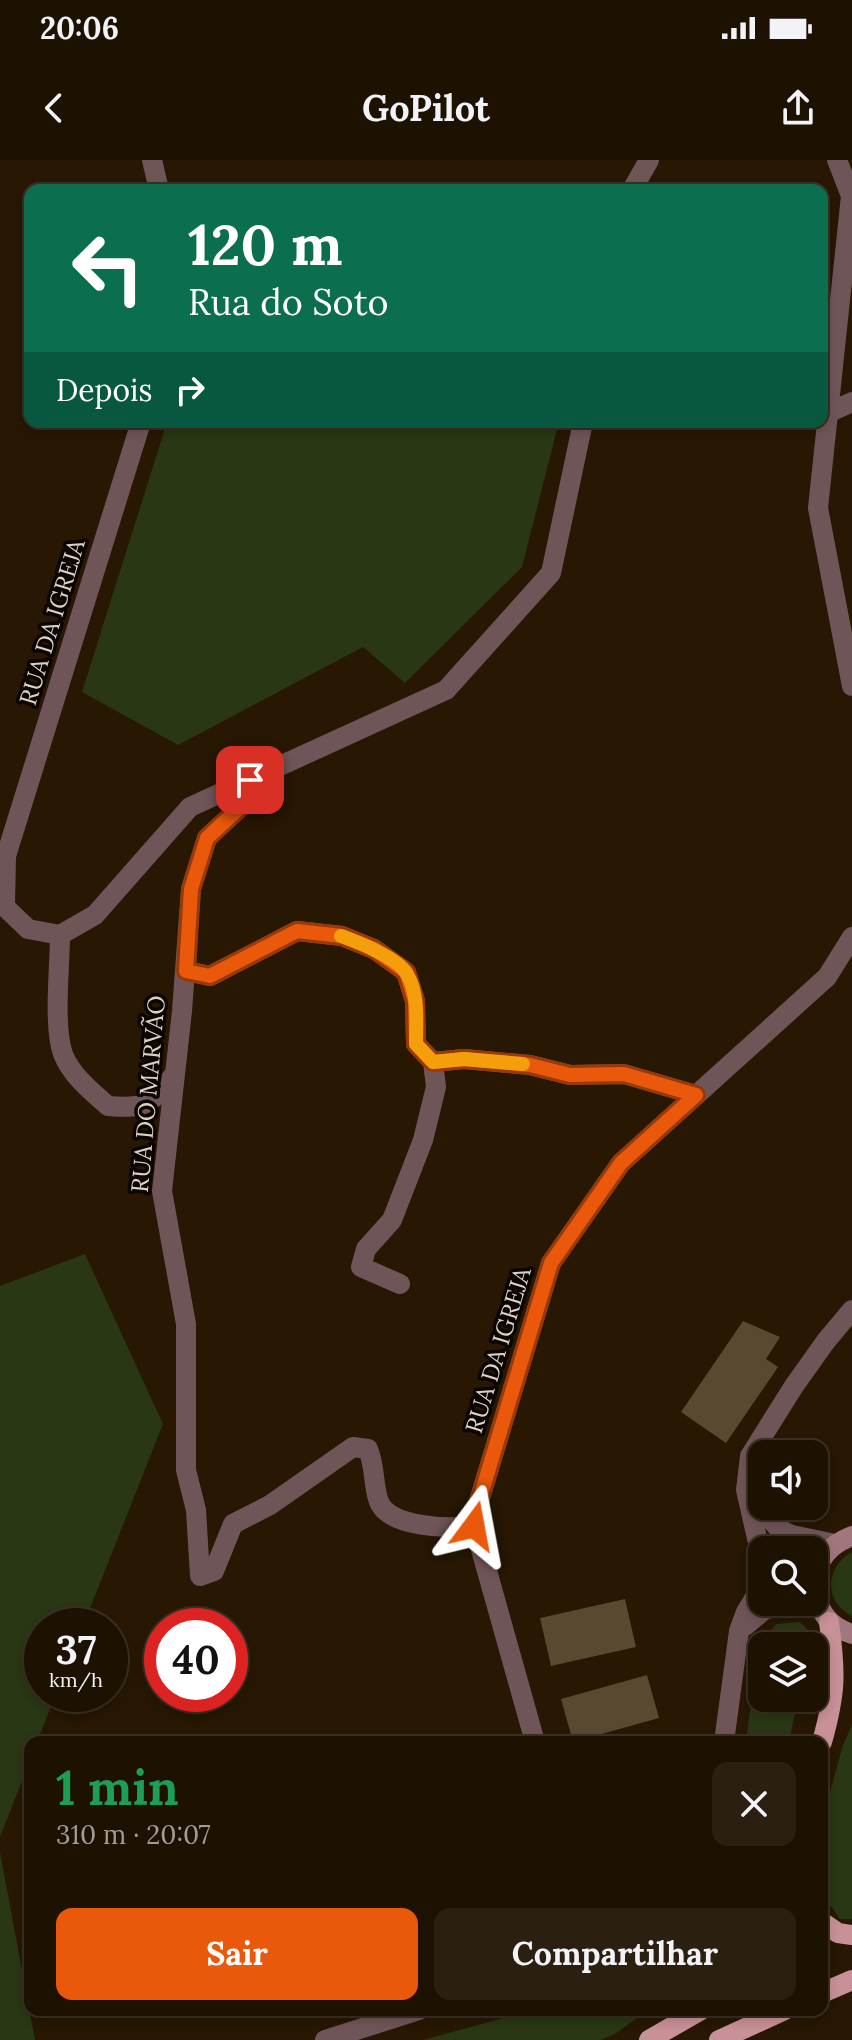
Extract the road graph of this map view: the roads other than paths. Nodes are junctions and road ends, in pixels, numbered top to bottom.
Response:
1 (152, 160) edge
2 (649, 160) edge
3 (837, 160) edge
4 (158, 184) edge
5 (635, 184) edge
6 (849, 244) edge
7 (852, 402) edge
8 (828, 413) joint
9 (139, 428) edge
10 (582, 428) edge
11 (826, 428) edge
12 (852, 686) edge
13 (250, 780) junction
14 (60, 935) junction
15 (852, 937) edge
16 (186, 971) junction
17 (433, 1062) junction
18 (174, 1075) junction
19 (696, 1095) junction
20 (400, 1284) dead end
21 (852, 1310) edge
22 (746, 1490) junction
23 (474, 1526) junction
24 (757, 1536) edge
25 (843, 1540) edge
26 (748, 1609) edge
27 (757, 1616) edge
28 (826, 1616) edge
29 (829, 1622) junction
30 (739, 1631) junction
31 (852, 1634) edge
32 (852, 1673) edge
33 (833, 1703) junction
34 (533, 1736) edge
35 (725, 1736) edge
36 (824, 1736) edge
37 (828, 1926) edge
38 (852, 1935) edge
39 (852, 1980) edge
40 (828, 1990) edge
41 (400, 2016) edge
42 (691, 2016) edge
43 (772, 2016) edge
44 (325, 2040) edge
45 (649, 2040) edge
46 (719, 2040) edge

1 - 4 street
2 - 5 street
3 - 6 street
6 - 8 street
7 - 8 street
9 - 14 street, RUA DA IGREJA
10 - 13 street
11 - 12 street
13 - 14 street
13 - 16 street, RUA DO MARVÃO
14 - 18 street
15 - 19 street, RUA DA IGREJA
16 - 17 street
16 - 18 street, RUA DO MARVÃO
17 - 19 street
17 - 20 street
18 - 23 street, RUA DO MARVÃO
19 - 23 street, RUA DA IGREJA
21 - 22 street
22 - 24 street
22 - 25 street
23 - 34 street, RUA DA IGREJA
26 - 30 street
27 - 30 street
28 - 29 main road
29 - 31 main road
29 - 33 main road
30 - 35 street
32 - 33 main road
33 - 36 main road
37 - 38 main road
39 - 40 main road
41 - 44 street
42 - 45 main road
43 - 46 main road

